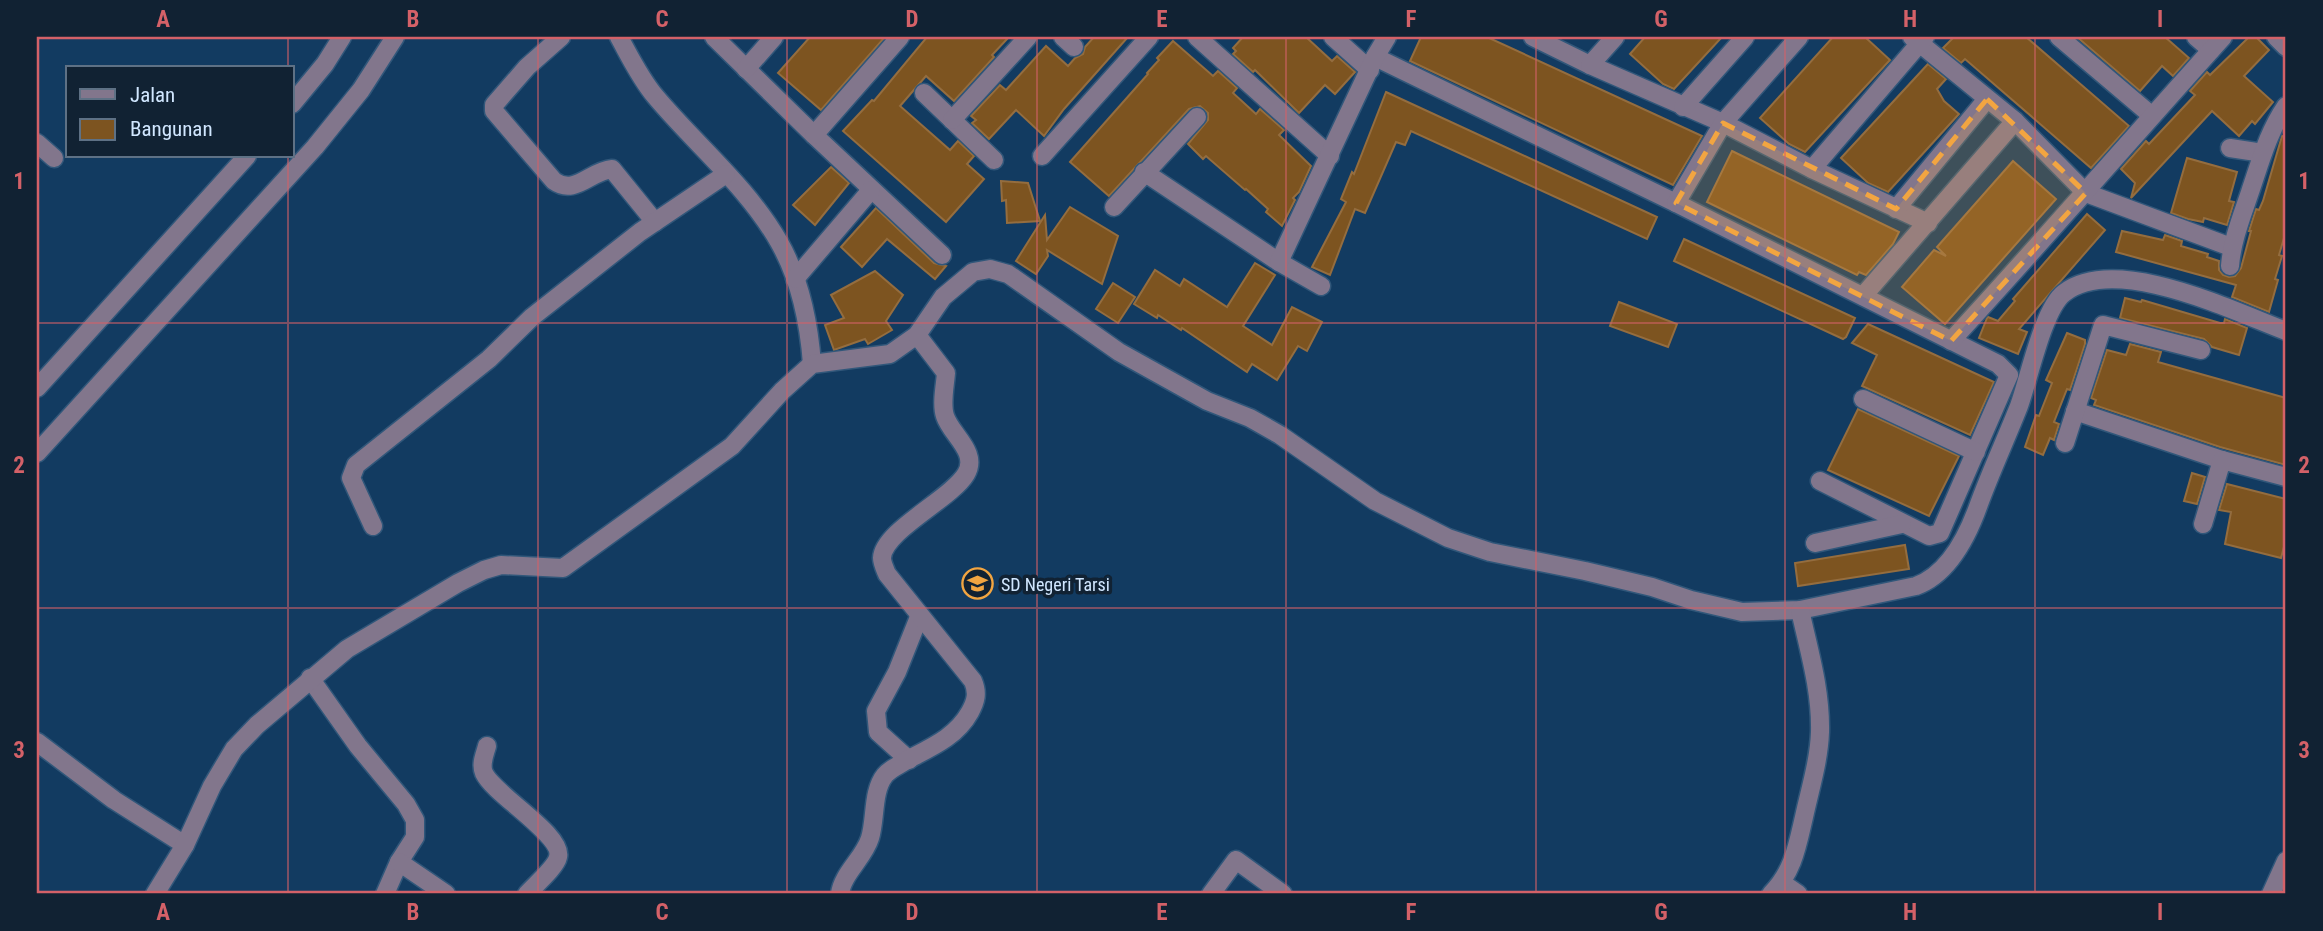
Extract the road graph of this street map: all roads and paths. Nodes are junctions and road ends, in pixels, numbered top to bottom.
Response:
1 (342, 37) edge
2 (395, 37) edge
3 (561, 37) edge
4 (620, 37) edge
5 (714, 37) edge
6 (775, 37) edge
7 (900, 37) edge
8 (1028, 37) edge
9 (1149, 37) edge
10 (1197, 37) edge
11 (1333, 37) edge
12 (1387, 37) edge
13 (1534, 37) edge
14 (1615, 37) edge
15 (1745, 37) edge
16 (1799, 37) edge
17 (2059, 37) edge
18 (2196, 37) edge
19 (2276, 37) edge
20 (1919, 38) edge
21 (2217, 43) edge
22 (2286, 47) edge
23 (1373, 64) junction
24 (1590, 65) junction
25 (746, 69) junction
26 (924, 93) dead end
27 (1987, 99) junction
28 (294, 102) edge
29 (2286, 106) edge
30 (1683, 107) junction
31 (2151, 115) junction
32 (1197, 117) dead end
33 (952, 120) junction
34 (2015, 121) junction
35 (1723, 123) junction
36 (814, 135) junction
37 (37, 143) edge
38 (2230, 148) dead end
39 (2263, 153) junction
40 (1042, 156) dead end
41 (1330, 156) junction
42 (54, 158) dead end
43 (245, 158) edge
44 (994, 160) dead end
45 (1812, 169) junction
46 (1144, 172) junction
47 (726, 174) junction
48 (872, 190) junction
49 (2086, 193) junction
50 (1676, 203) junction
51 (1114, 207) dead end
52 (1896, 209) junction
53 (655, 222) junction
54 (1928, 223) junction
55 (2231, 247) junction
56 (942, 255) dead end
57 (1279, 262) junction
58 (2230, 265) dead end
59 (795, 279) junction
60 (1321, 286) dead end
61 (1863, 296) junction
62 (2286, 331) edge
63 (918, 335) junction
64 (1951, 341) junction
65 (2201, 350) dead end
66 (812, 365) junction
67 (37, 387) edge
68 (1863, 399) dead end
69 (2075, 411) junction
70 (2065, 443) dead end
71 (1976, 452) junction
72 (37, 453) edge
73 (2222, 460) junction
74 (2286, 477) edge
75 (1820, 481) dead end
76 (1902, 524) junction
77 (2203, 524) dead end
78 (373, 526) dead end
79 (1815, 543) dead end
80 (1800, 610) junction
81 (919, 617) junction
82 (310, 678) junction
83 (37, 742) edge
84 (487, 746) dead end
85 (909, 760) junction
86 (186, 845) junction
87 (2286, 861) edge
88 (400, 862) junction
89 (1777, 889) edge
90 (155, 894) edge
91 (385, 894) edge
92 (446, 894) edge
93 (527, 894) edge
94 (840, 894) edge
95 (1211, 894) edge
96 (1283, 894) edge
97 (1798, 894) edge
98 (2271, 894) edge

1 - 28 street
2 - 72 street
3 - 53 street
4 - 47 street
5 - 25 street
6 - 25 street
7 - 36 street
8 - 33 street
9 - 40 street
10 - 41 street
11 - 23 street
12 - 23 street
13 - 24 street
14 - 24 street
15 - 30 street
16 - 35 street
17 - 31 street
18 - 21 street
19 - 22 street
20 - 27 street
20 - 45 street
21 - 31 street
23 - 41 street
23 - 50 street
24 - 30 street
25 - 36 street
26 - 33 street
27 - 34 street
27 - 52 street
29 - 39 street
30 - 35 street
31 - 49 street
32 - 46 street
33 - 44 street
34 - 49 street
34 - 54 street
35 - 45 street
35 - 50 street
36 - 48 street
37 - 42 street
38 - 39 street
39 - 55 street
41 - 57 street
43 - 67 street
45 - 52 street
46 - 51 street
46 - 57 street
47 - 53 street
47 - 59 street
48 - 56 street
48 - 59 street
49 - 55 street
49 - 64 street
50 - 61 street
52 - 54 street
53 - 78 street
54 - 61 street
55 - 58 street
57 - 60 street
59 - 66 street
61 - 64 street
62 - 80 street
63 - 66 street
63 - 80 street
63 - 81 street
64 - 71 street
65 - 69 street
66 - 82 street
68 - 71 street
69 - 70 street
69 - 73 street
71 - 76 street
73 - 74 street
73 - 77 street
75 - 76 street
76 - 79 street
80 - 89 street
81 - 85 street
81 - 85 street
82 - 86 street
82 - 88 street
83 - 86 street
84 - 93 street
85 - 94 street
86 - 90 street
87 - 98 street
88 - 91 street
88 - 92 street
89 - 97 street
95 - 96 street

